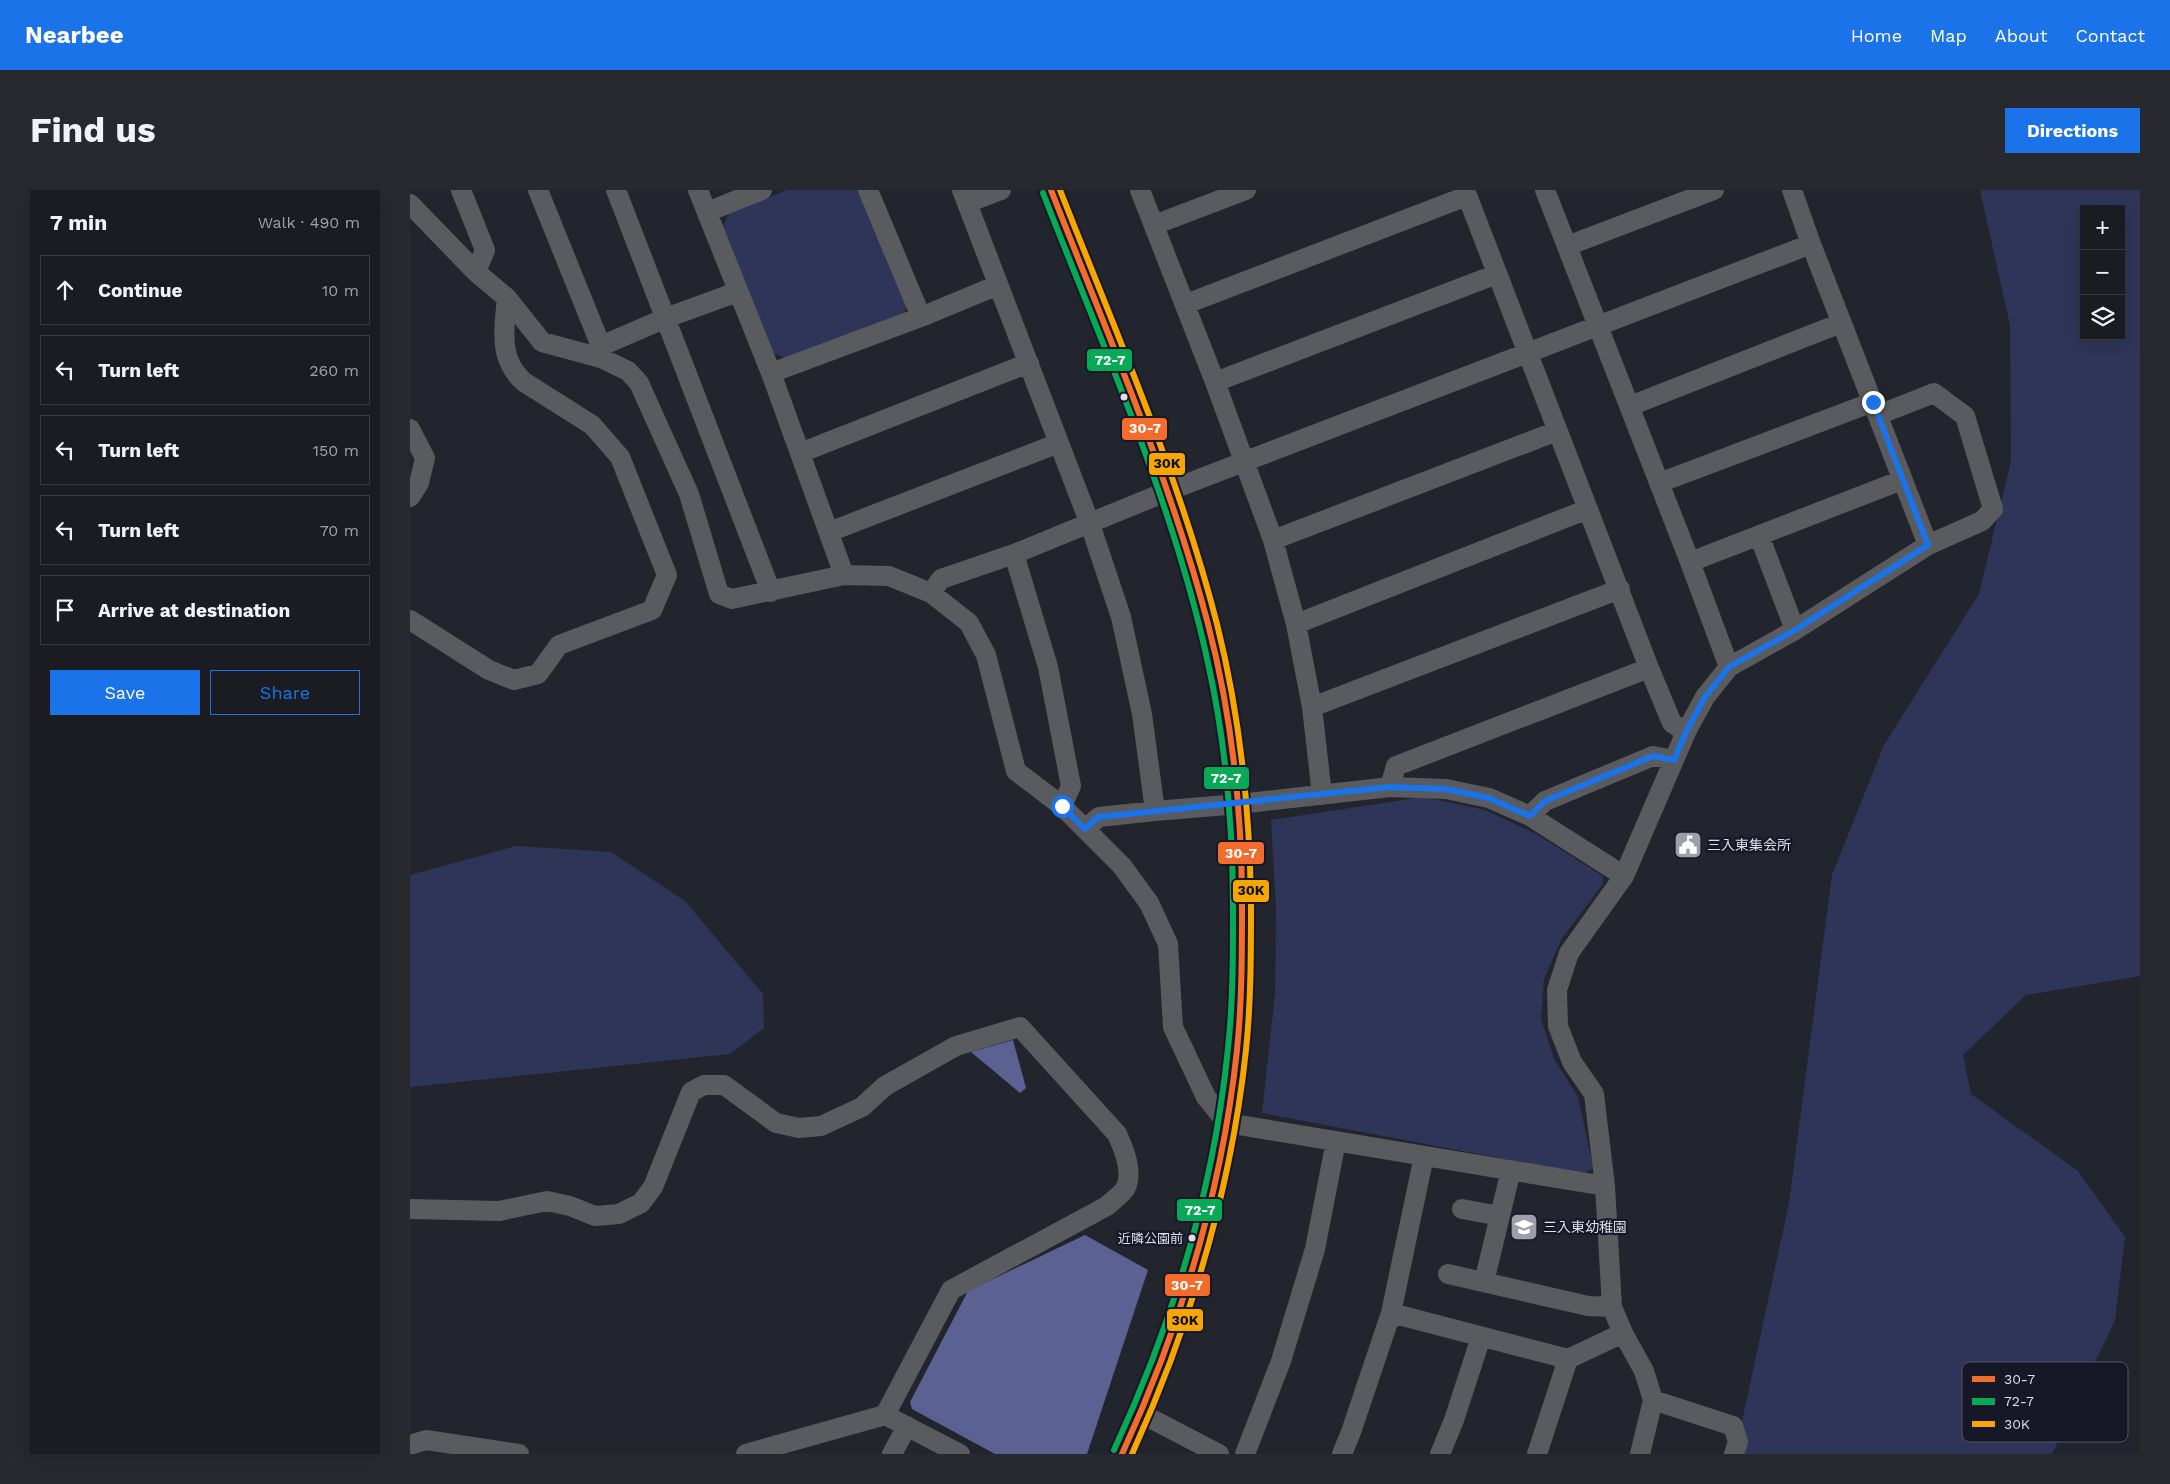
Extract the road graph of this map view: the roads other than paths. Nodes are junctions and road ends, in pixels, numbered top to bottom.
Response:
1 (461, 190) edge
2 (538, 190) edge
3 (616, 190) edge
4 (698, 190) edge
5 (762, 190) edge
6 (868, 190) edge
7 (1001, 190) edge
8 (1051, 190) edge
9 (1140, 190) edge
10 (1246, 190) edge
11 (1545, 190) edge
12 (1714, 190) edge
13 (1792, 190) edge
14 (1466, 193) edge
15 (964, 196) edge
16 (410, 204) edge
17 (706, 212) junction
18 (1154, 225) junction
19 (1811, 244) junction
20 (1568, 246) junction
21 (476, 272) junction
22 (1497, 274) junction
23 (998, 285) junction
24 (738, 292) junction
25 (507, 298) junction
26 (1186, 304) junction
27 (921, 317) junction
28 (666, 318) junction
29 (1841, 323) junction
30 (1599, 326) junction
31 (601, 352) junction
32 (1527, 353) junction
33 (1029, 363) junction
34 (770, 374) junction
35 (1216, 382) junction
36 (1630, 406) junction
37 (1875, 408) junction
38 (410, 429) edge
39 (1557, 431) junction
40 (1059, 443) junction
41 (800, 453) junction
42 (1245, 462) junction
43 (1902, 480) junction
44 (1659, 483) junction
45 (1168, 491) junction
46 (410, 497) edge
47 (1588, 509) junction
48 (1090, 524) junction
49 (829, 532) junction
50 (1759, 535) junction
51 (1273, 540) junction
52 (1928, 545) junction
53 (1014, 554) junction
54 (1690, 562) junction
55 (844, 575) junction
56 (1620, 589) junction
57 (771, 592) junction
58 (932, 593) junction
59 (410, 620) edge
60 (1296, 624) junction
61 (1795, 630) junction
62 (1729, 667) junction
63 (1649, 668) junction
64 (1312, 707) junction
65 (1686, 732) junction
66 (1674, 760) junction
67 (1390, 787) junction
68 (1322, 794) junction
69 (1239, 804) junction
70 (1062, 806) junction
71 (1155, 811) junction
72 (1530, 816) junction
73 (1085, 829) junction
74 (1624, 876) junction
75 (1228, 1123) junction
76 (1336, 1141) junction
77 (1424, 1156) junction
78 (1510, 1170) junction
79 (1605, 1186) junction
80 (410, 1209) edge
81 (1462, 1210) dead end
82 (1500, 1216) junction
83 (1448, 1274) dead end
84 (1484, 1282) junction
85 (1612, 1307) junction
86 (1391, 1314) junction
87 (1623, 1333) junction
88 (1481, 1337) junction
89 (1568, 1359) junction
90 (1653, 1400) junction
91 (1142, 1414) junction
92 (885, 1415) junction
93 (907, 1426) junction
94 (410, 1445) edge
95 (784, 1449) edge
96 (519, 1454) edge
97 (746, 1454) edge
98 (892, 1454) edge
99 (960, 1454) edge
100 (1122, 1454) edge
101 (1219, 1454) edge
102 (1245, 1454) edge
103 (1342, 1454) edge
104 (1440, 1454) edge
105 (1537, 1454) edge
106 (1640, 1454) edge
107 (1734, 1454) edge

1 - 21 street
2 - 31 street
3 - 28 street
4 - 17 street
5 - 17 street
6 - 27 street
7 - 15 street
8 - 45 street
9 - 18 street
10 - 18 street
11 - 20 street
12 - 20 street
13 - 19 street
14 - 22 street
14 - 26 street
15 - 23 street
16 - 21 street
17 - 24 street
18 - 26 street
19 - 29 street
19 - 30 street
20 - 30 street
21 - 25 street
22 - 32 street
22 - 35 street
23 - 27 street
23 - 33 street
24 - 28 street
24 - 34 street
25 - 31 street
25 - 59 street
26 - 35 street
27 - 34 street
28 - 31 street
28 - 57 street
29 - 36 street
29 - 37 street
30 - 32 street
30 - 36 street
31 - 57 street
32 - 39 street
32 - 42 street
33 - 40 street
33 - 41 street
34 - 41 street
35 - 42 street
36 - 44 street
37 - 43 street
37 - 44 street
37 - 52 street
38 - 46 street
39 - 47 street
39 - 51 street
40 - 48 street
40 - 49 street
41 - 49 street
42 - 45 street
42 - 51 street
43 - 50 street
43 - 52 street
44 - 54 street
45 - 48 street
45 - 69 street
47 - 56 street
47 - 60 street
48 - 53 street
48 - 71 street
49 - 55 street
50 - 54 street
50 - 61 street
51 - 60 street
52 - 61 street
53 - 58 street
53 - 70 street
54 - 62 street
55 - 57 street
55 - 58 street
56 - 63 street
56 - 64 street
58 - 70 street
60 - 64 street
61 - 62 street
62 - 65 street
63 - 65 street
63 - 67 street
64 - 68 street
65 - 66 street
66 - 72 street
66 - 74 street
67 - 68 street
67 - 72 street
68 - 69 street
69 - 71 street
69 - 75 street
70 - 73 street
71 - 73 street
72 - 74 street
73 - 75 street
74 - 79 street
75 - 76 street
75 - 91 street
76 - 77 street
76 - 102 street
77 - 78 street
77 - 86 street
78 - 79 street
78 - 82 street
79 - 85 street
80 - 92 street
81 - 82 street
82 - 84 street
83 - 84 street
84 - 85 street
85 - 87 street
86 - 88 street
86 - 103 street
87 - 89 street
87 - 90 street
88 - 89 street
88 - 104 street
89 - 105 street
90 - 106 street
90 - 107 street
91 - 100 street
91 - 101 street
92 - 93 street
92 - 95 street
93 - 98 street
93 - 99 street
94 - 96 street
95 - 97 street

